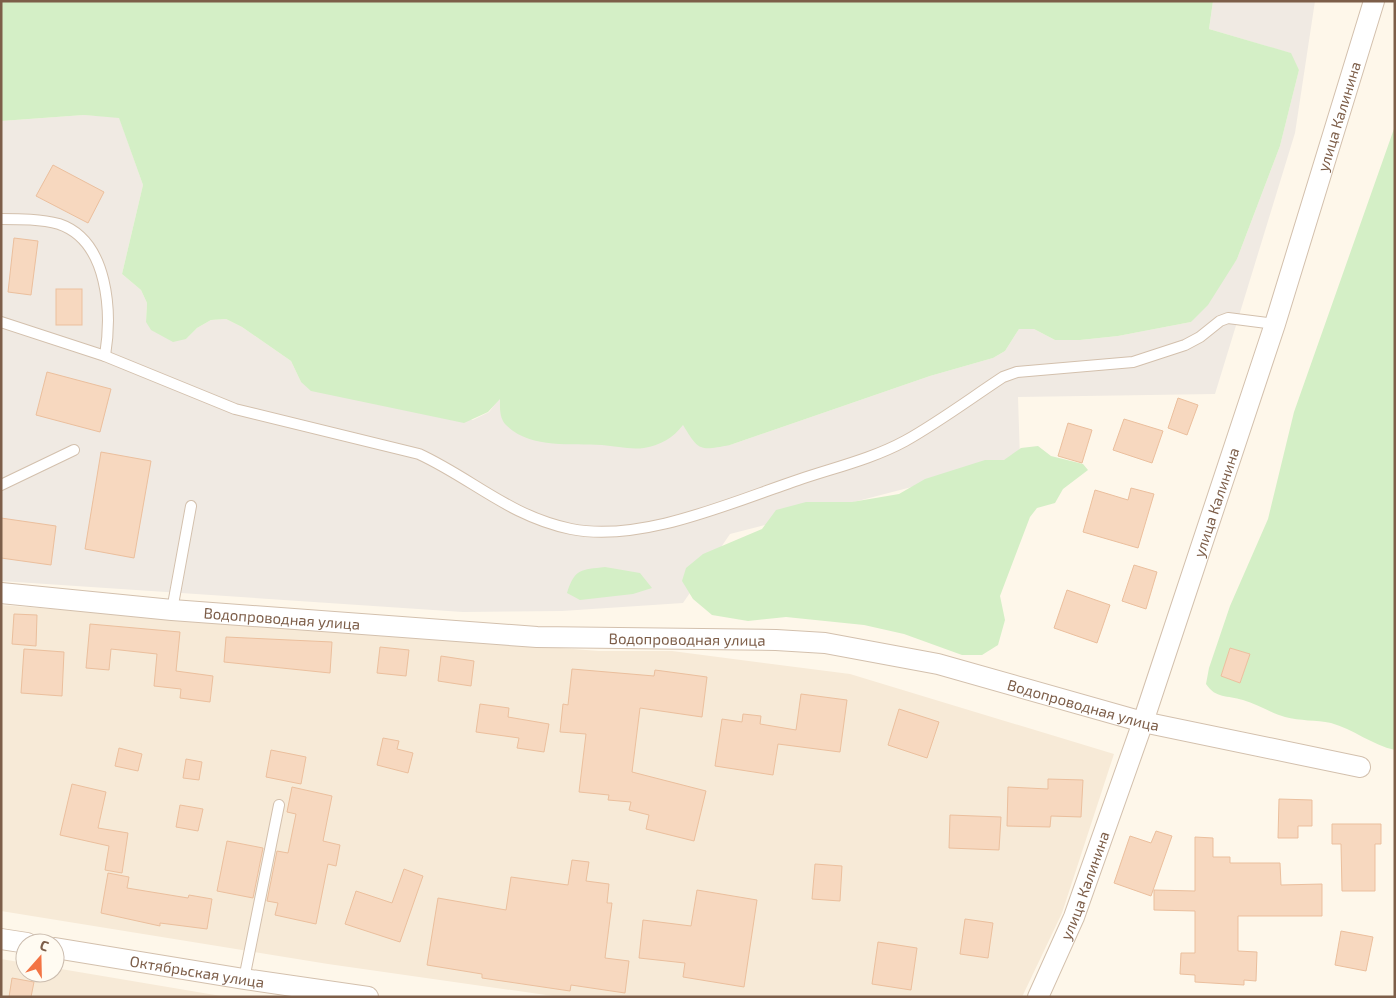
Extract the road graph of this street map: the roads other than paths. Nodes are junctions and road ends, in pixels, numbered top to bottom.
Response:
1 (1374, 1) edge
2 (1, 219) edge
3 (1, 322) edge
4 (1275, 324) junction
5 (105, 356) junction
6 (74, 450) dead end
7 (1, 485) edge
8 (191, 506) dead end
9 (1, 593) edge
10 (172, 610) junction
11 (1143, 722) junction
12 (1360, 767) dead end
13 (279, 805) dead end
14 (1, 939) edge
15 (15, 941) edge
16 (65, 950) edge
17 (244, 979) junction
18 (368, 997) edge
19 (1038, 997) edge

1 - 4 street, улица Калинина
2 - 5 lane
3 - 5 lane
4 - 5 lane
4 - 11 street, улица Калинина
6 - 7 lane
8 - 10 lane
9 - 10 street, Водопроводная улица
10 - 11 street, Водопроводная улица
11 - 12 street, Водопроводная улица
11 - 19 street, улица Калинина
13 - 17 lane
14 - 15 street
16 - 17 street, Октябрьская улица
17 - 18 street, Октябрьская улица

